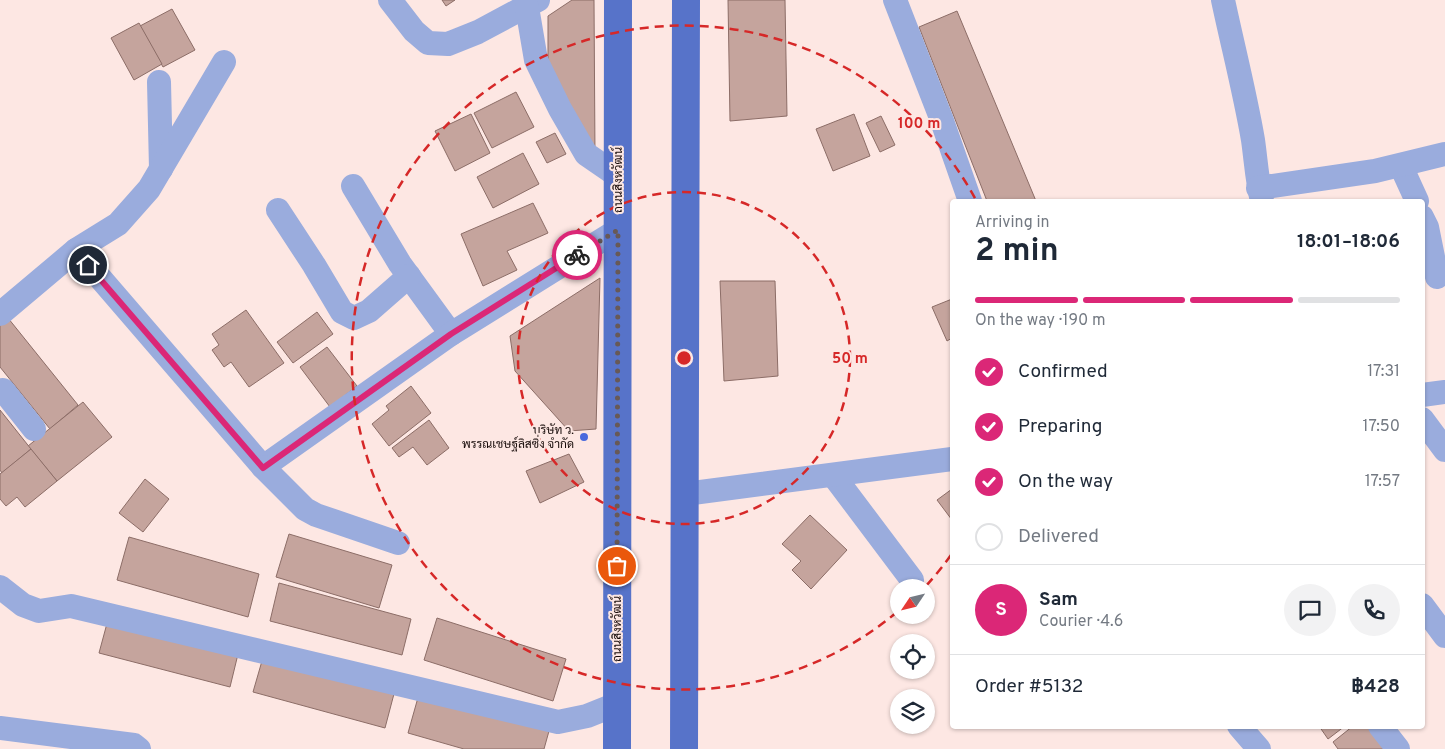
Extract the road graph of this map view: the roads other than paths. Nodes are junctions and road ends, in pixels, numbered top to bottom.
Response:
1 (390, 0) edge
2 (618, 0) edge
3 (686, 0) edge
4 (895, 0) edge
5 (1223, 0) edge
6 (532, 3) edge
7 (224, 62) dead end
8 (159, 82) dead end
9 (1445, 154) edge
10 (1401, 166) junction
11 (161, 169) junction
12 (618, 176) junction
13 (353, 186) dead end
14 (1260, 194) edge
15 (969, 199) edge
16 (1416, 199) edge
17 (278, 210) dead end
18 (1425, 223) edge
19 (618, 230) junction
20 (76, 250) junction
21 (409, 276) junction
22 (1437, 277) dead end
23 (0, 314) edge
24 (451, 334) junction
25 (0, 392) edge
26 (1445, 392) edge
27 (1425, 395) edge
28 (1425, 423) edge
29 (34, 429) dead end
30 (1445, 450) edge
31 (950, 459) edge
32 (263, 468) junction
33 (833, 475) junction
34 (685, 494) junction
35 (398, 543) dead end
36 (911, 579) edge
37 (0, 587) edge
38 (1425, 609) edge
39 (1445, 636) edge
40 (617, 704) junction
41 (0, 728) edge
42 (1242, 729) edge
43 (1382, 729) edge
44 (139, 749) edge
45 (616, 749) edge
46 (684, 749) edge
47 (1260, 749) edge
48 (1398, 749) edge

1 - 6 street
2 - 12 main road, ถนนสิงหวัฒน์
3 - 34 main road
4 - 15 street
5 - 14 street
6 - 12 street
7 - 11 street
8 - 11 street
9 - 10 street
10 - 14 street
10 - 16 street
11 - 20 street
12 - 19 main road, ถนนสิงหวัฒน์
13 - 21 street
17 - 21 street
18 - 22 street
19 - 24 street
19 - 40 main road, ถนนสิงหวัฒน์
20 - 23 street
20 - 32 street
21 - 24 street
24 - 32 street
25 - 29 street
26 - 27 street
28 - 30 street
31 - 33 street
32 - 35 street
33 - 34 street
33 - 36 street
34 - 46 main road
37 - 40 street
38 - 39 street
40 - 45 main road, ถนนสิงหวัฒน์
41 - 44 street
42 - 47 street
43 - 48 street

